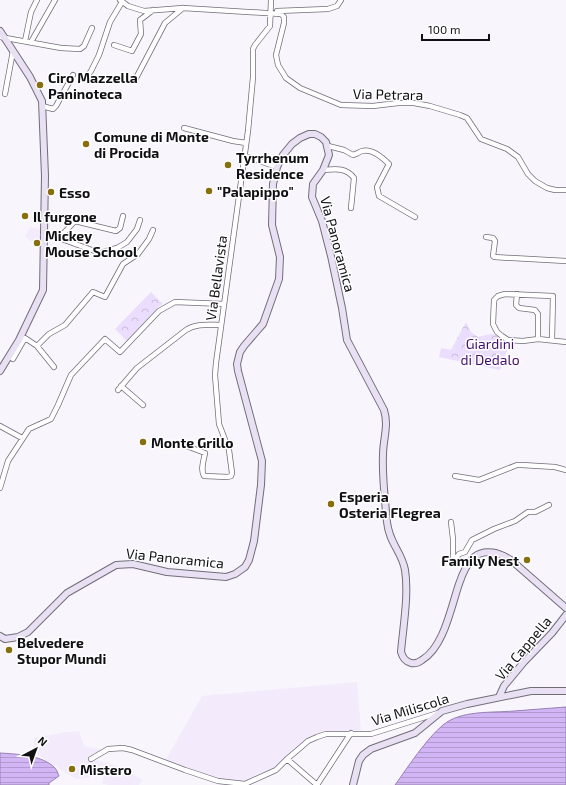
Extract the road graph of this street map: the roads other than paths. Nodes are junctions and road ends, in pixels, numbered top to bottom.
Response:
1 (37, 0) edge
2 (56, 0) edge
3 (271, 0) edge
4 (340, 0) edge
5 (121, 1) edge
6 (184, 8) junction
7 (153, 10) junction
8 (271, 12) junction
9 (92, 28) dead end
10 (0, 31) edge
11 (2, 37) edge
12 (25, 41) junction
13 (31, 42) junction
14 (114, 45) dead end
15 (14, 51) junction
16 (73, 75) dead end
17 (85, 79) dead end
18 (135, 80) dead end
19 (5, 94) dead end
20 (42, 106) junction
21 (184, 128) dead end
22 (246, 143) junction
23 (328, 146) junction
24 (245, 156) junction
25 (277, 167) junction
26 (323, 170) junction
27 (566, 190) edge
28 (351, 208) dead end
29 (122, 216) dead end
30 (415, 218) dead end
31 (140, 220) dead end
32 (153, 230) dead end
33 (43, 235) junction
34 (486, 237) dead end
35 (59, 238) junction
36 (566, 261) edge
37 (517, 294) junction
38 (224, 304) junction
39 (221, 325) junction
40 (538, 339) junction
41 (552, 340) junction
42 (566, 342) edge
43 (37, 346) junction
44 (9, 356) junction
45 (54, 367) dead end
46 (0, 371) edge
47 (143, 405) dead end
48 (0, 426) edge
49 (22, 438) junction
50 (184, 445) dead end
51 (566, 470) edge
52 (455, 476) dead end
53 (0, 488) edge
54 (549, 505) dead end
55 (451, 522) dead end
56 (465, 552) junction
57 (472, 559) junction
58 (566, 608) edge
59 (566, 614) edge
60 (0, 636) edge
61 (566, 691) edge
62 (499, 697) junction
63 (442, 711) junction
64 (351, 733) junction
65 (287, 758) junction
66 (91, 759) dead end
67 (317, 785) edge
68 (353, 785) edge

1 - 12 street
2 - 13 street
3 - 8 street, Via Bellavista
4 - 8 street
5 - 7 street
5 - 17 street
6 - 7 street
6 - 8 street
6 - 18 street
7 - 14 street
8 - 22 street, Via Bellavista
8 - 27 street, Via Petrara
9 - 13 street
10 - 11 street
11 - 12 street
11 - 15 street
12 - 13 street
15 - 19 street
15 - 20 street
16 - 20 street
20 - 33 street
21 - 22 street
22 - 24 street, Via Bellavista
23 - 25 street, Via Panoramica
23 - 26 street, Via Panoramica
23 - 30 street
24 - 25 street
24 - 38 street, Via Bellavista
25 - 60 street, Via Panoramica
26 - 28 street
26 - 57 street, Via Panoramica
29 - 35 street
31 - 35 street
32 - 43 street
33 - 35 street
33 - 44 street
34 - 36 street
37 - 40 street
37 - 40 street
37 - 41 street
38 - 39 street, Via Bellavista
38 - 49 street
39 - 47 street
39 - 50 street, Via Bellavista
40 - 41 street
41 - 42 street
43 - 44 street
43 - 45 street
44 - 46 street
48 - 49 street
49 - 53 street
51 - 52 street
54 - 56 street
55 - 56 street
56 - 57 street
57 - 58 street
59 - 62 street, Via Cappella
61 - 62 street, Via Miliscola
62 - 63 street, Via Miliscola
63 - 64 street, Via Miliscola
63 - 68 street
64 - 65 street, Via Miliscola
64 - 67 street
65 - 66 street, Via Miliscola
65 - 67 street

